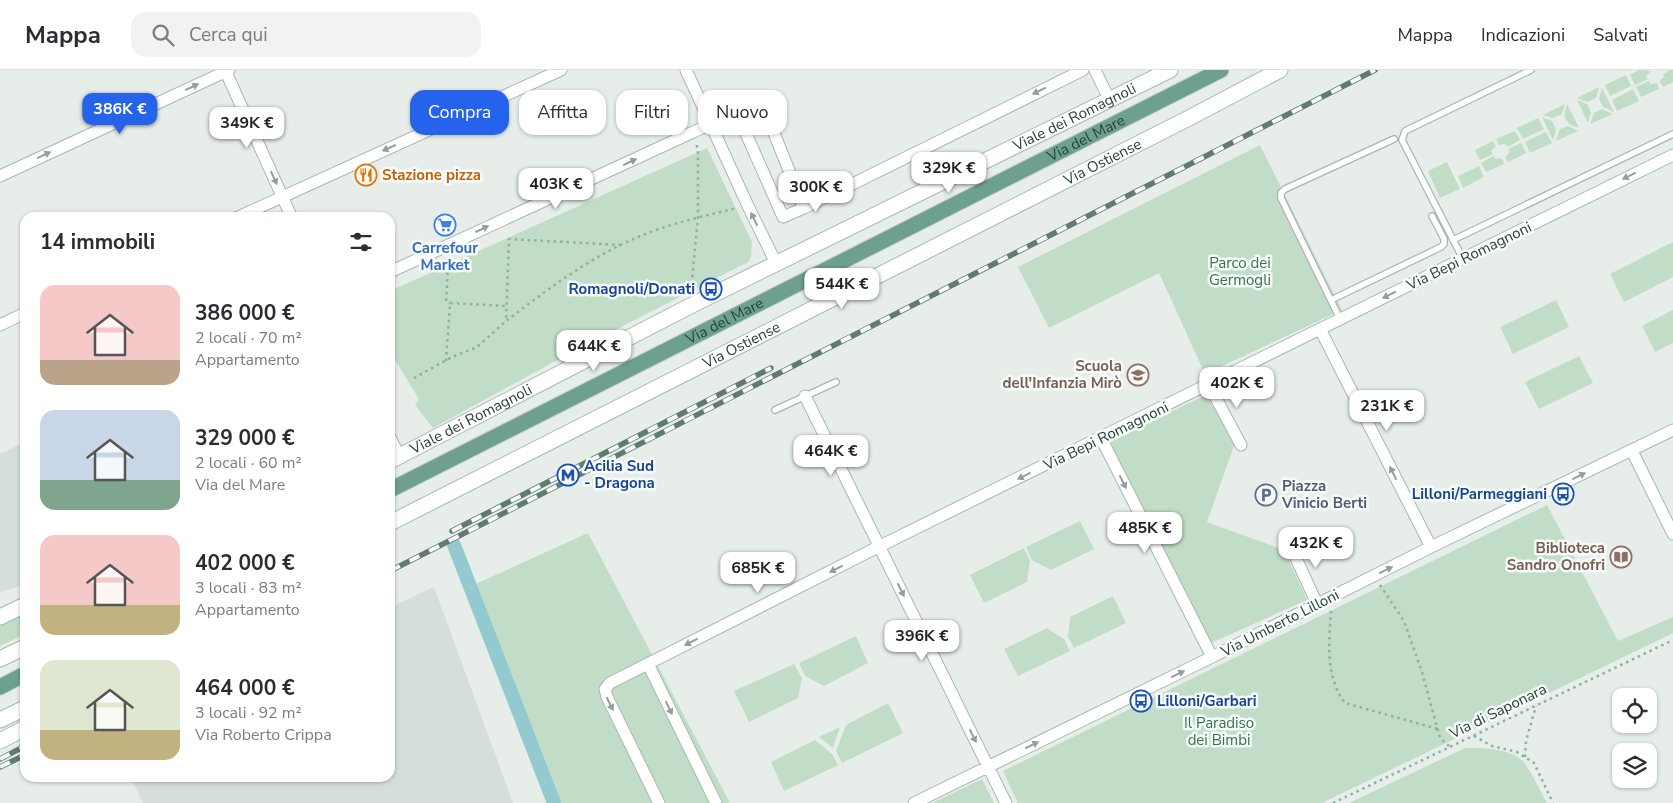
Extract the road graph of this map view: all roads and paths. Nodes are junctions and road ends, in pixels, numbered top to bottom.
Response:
1 (226, 70) edge
2 (561, 70) edge
3 (686, 70) edge
4 (1083, 70) edge
5 (1095, 70) edge
6 (1170, 70) edge
7 (1221, 70) edge
8 (1280, 70) edge
9 (1531, 70) edge
10 (698, 96) edge
11 (1109, 99) junction
12 (698, 130) edge
13 (691, 133) junction
14 (1673, 134) edge
15 (716, 135) edge
16 (747, 135) edge
17 (774, 135) edge
18 (1394, 140) dead end
19 (1673, 155) edge
20 (0, 176) edge
21 (283, 196) junction
22 (748, 206) junction
23 (804, 208) junction
24 (249, 212) edge
25 (290, 212) edge
26 (1432, 216) dead end
27 (698, 218) junction
28 (1453, 240) junction
29 (621, 245) junction
30 (1463, 259) junction
31 (776, 263) junction
32 (448, 266) dead end
33 (395, 270) edge
34 (1331, 300) junction
35 (450, 303) junction
36 (694, 304) junction
37 (507, 306) junction
38 (20, 315) edge
39 (1340, 319) junction
40 (506, 321) junction
41 (0, 325) edge
42 (1320, 329) junction
43 (446, 361) junction
44 (414, 378) dead end
45 (836, 382) dead end
46 (1209, 385) junction
47 (805, 396) junction
48 (776, 410) dead end
49 (1673, 430) edge
50 (1101, 438) junction
51 (1241, 445) dead end
52 (1632, 451) junction
53 (395, 457) edge
54 (395, 487) edge
55 (395, 520) edge
56 (1673, 534) edge
57 (1290, 545) dead end
58 (880, 546) junction
59 (1431, 547) junction
60 (1374, 576) junction
61 (1332, 597) junction
62 (1318, 604) junction
63 (20, 608) edge
64 (0, 617) edge
65 (1673, 640) edge
66 (20, 649) edge
67 (1212, 657) junction
68 (0, 659) edge
69 (648, 664) junction
70 (20, 677) edge
71 (0, 687) edge
72 (1536, 706) junction
73 (20, 710) edge
74 (0, 720) edge
75 (1438, 729) junction
76 (20, 731) edge
77 (1474, 736) junction
78 (4, 739) edge
79 (1450, 747) junction
80 (1525, 757) junction
81 (988, 766) junction
82 (659, 803) edge
83 (716, 803) edge
84 (914, 803) edge
85 (1006, 803) edge
86 (1334, 803) edge
87 (1553, 803) edge

20 -> 1 street
1 -> 21 street
2 -> 21 street
3 - 10 street
4 -> 23 street
5 - 11 street
6 - 11 main road, Viale dei Romagnoli
7 - 54 main road, Via del Mare
8 - 55 main road, Via Ostiense
9 - 28 lane
11 - 31 main road, Viale dei Romagnoli
12 - 13 street
13 - 27 path
33 -> 13 street
14 - 28 lane
15 - 22 street
16 - 23 street
17 - 23 street
18 - 34 lane
19 -> 30 street, Via Bepi Romagnoni
21 - 24 street
21 - 25 street
22 - 27 path
31 -> 22 street
26 - 34 lane
27 - 29 path
27 - 36 path
28 - 30 lane
29 - 37 path
29 - 40 path
30 -> 39 street, Via Bepi Romagnoni
31 - 36 main road, Viale dei Romagnoli
32 - 35 path
34 - 39 lane
35 - 37 path
35 - 43 path
36 - 53 main road, Viale dei Romagnoli
37 - 40 path
38 - 41 street
39 - 42 street, Via Bepi Romagnoni
40 - 43 path
42 - 46 street, Via Bepi Romagnoni
59 -> 42 street
43 - 44 path
45 - 47 lane
46 - 50 street, Via Bepi Romagnoni
46 - 51 street
47 - 48 lane
47 - 58 street
49 - 52 street, Via Umberto Lilloni
50 -> 58 street, Via Bepi Romagnoni
50 -> 67 street
52 - 56 street
59 -> 52 street, Via Umberto Lilloni
57 - 62 street
58 -> 69 street, Via Bepi Romagnoni
58 -> 81 street
60 -> 59 street, Via Umberto Lilloni
60 - 61 street, Via Umberto Lilloni
60 - 75 path
61 - 62 street, Via Umberto Lilloni
61 - 75 path
62 - 67 street, Via Umberto Lilloni
63 - 64 main road
65 - 72 path, Via di Saponara
66 - 68 main road
81 -> 67 street, Via Umberto Lilloni
69 -> 82 street
69 -> 83 street
70 - 71 main road
72 - 77 path, Via di Saponara
72 - 80 path
73 - 74 main road
75 - 79 path
76 - 78 main road
77 - 79 path, Via di Saponara
77 - 80 path
79 - 86 path, Via di Saponara
80 - 87 path
81 - 84 street, Via Umberto Lilloni
81 - 85 street

